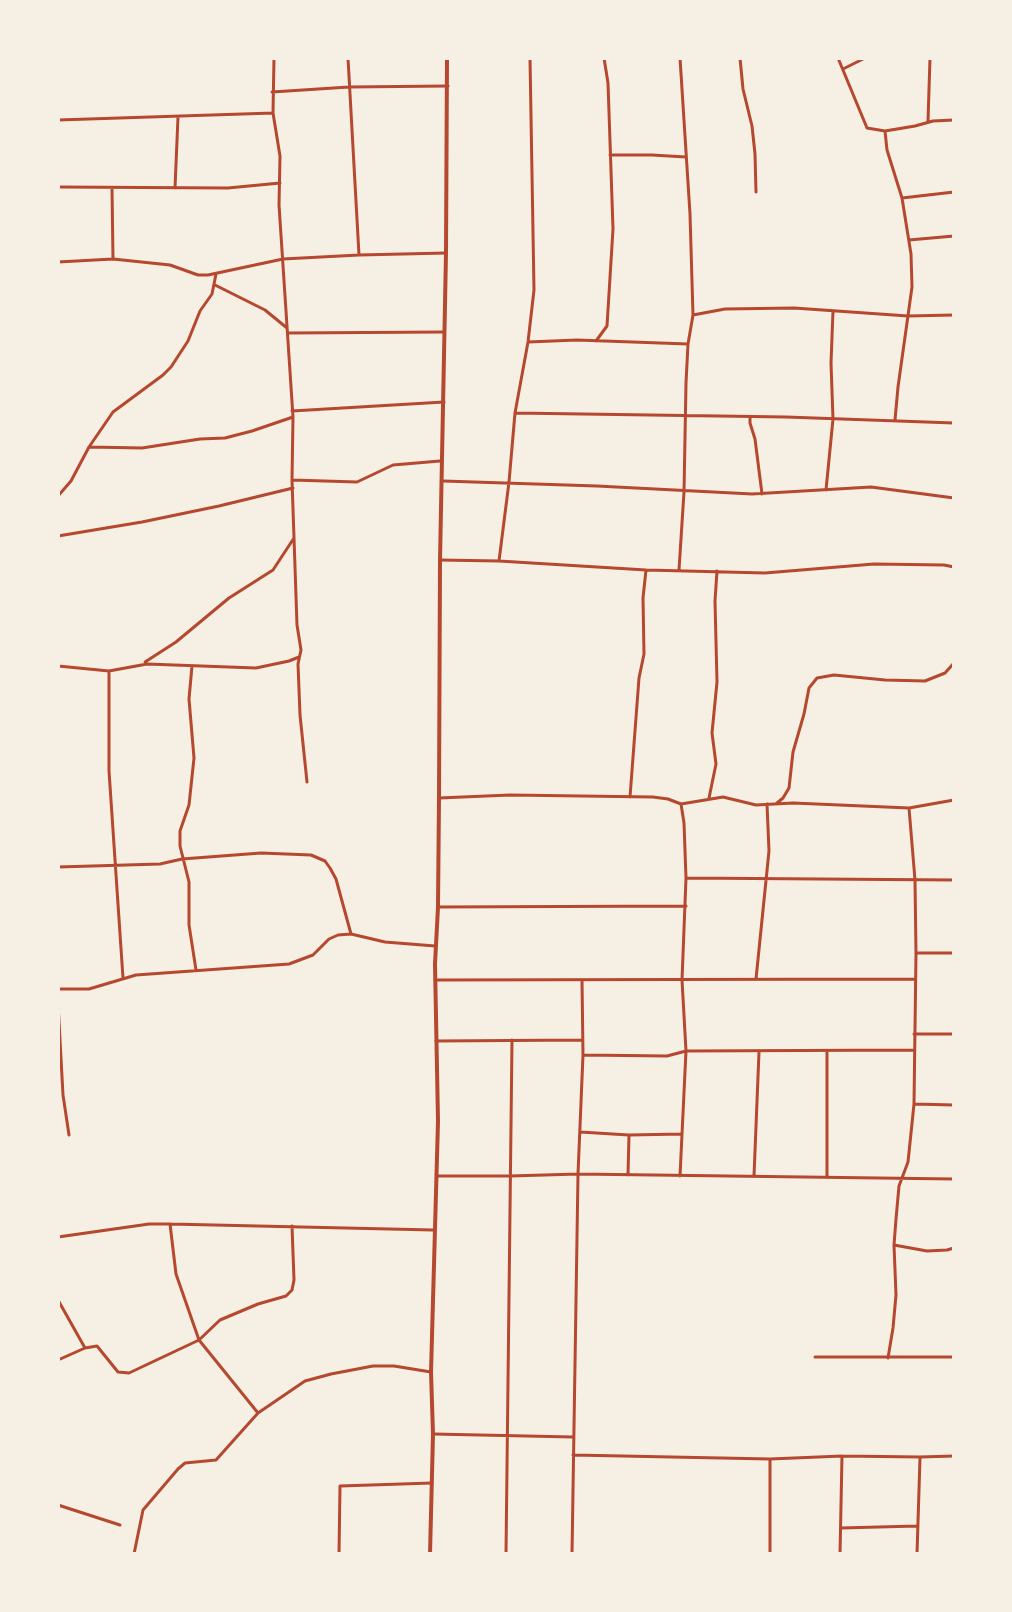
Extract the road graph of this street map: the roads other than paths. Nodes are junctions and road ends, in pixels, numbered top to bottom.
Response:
1 (274, 58) edge
2 (348, 58) edge
3 (447, 58) edge
4 (530, 58) edge
5 (604, 58) edge
6 (680, 58) edge
7 (740, 58) edge
8 (838, 58) edge
9 (865, 58) edge
10 (930, 58) edge
11 (843, 69) junction
12 (448, 86) junction
13 (349, 87) junction
14 (272, 92) junction
15 (273, 113) junction
16 (178, 117) junction
17 (58, 120) edge
18 (954, 120) edge
19 (928, 121) junction
20 (885, 131) junction
21 (610, 155) junction
22 (686, 157) junction
23 (280, 183) junction
24 (58, 187) edge
25 (112, 188) junction
26 (175, 188) junction
27 (756, 192) dead end
28 (954, 192) edge
29 (902, 198) junction
30 (954, 236) edge
31 (909, 240) junction
32 (446, 253) junction
33 (359, 255) junction
34 (113, 259) junction
35 (283, 259) junction
36 (58, 262) edge
37 (216, 274) junction
38 (215, 285) junction
39 (833, 311) junction
40 (693, 315) junction
41 (954, 315) edge
42 (908, 316) junction
43 (287, 330) junction
44 (444, 332) junction
45 (596, 341) junction
46 (528, 342) junction
47 (688, 344) junction
48 (444, 402) junction
49 (292, 411) junction
50 (515, 413) junction
51 (686, 416) junction
52 (293, 417) junction
53 (750, 417) junction
54 (833, 419) junction
55 (895, 420) junction
56 (954, 423) edge
57 (89, 447) junction
58 (443, 460) junction
59 (292, 480) junction
60 (442, 481) junction
61 (509, 482) junction
62 (293, 488) junction
63 (826, 490) junction
64 (684, 492) junction
65 (762, 494) junction
66 (58, 496) edge
67 (954, 498) edge
68 (58, 536) edge
69 (295, 538) junction
70 (440, 560) junction
71 (499, 561) junction
72 (954, 567) edge
73 (646, 570) junction
74 (679, 570) junction
75 (717, 571) junction
76 (299, 657) junction
77 (954, 663) edge
78 (142, 664) junction
79 (58, 666) edge
80 (192, 666) junction
81 (109, 671) junction
82 (307, 782) dead end
83 (630, 797) junction
84 (439, 798) junction
85 (709, 799) junction
86 (954, 800) edge
87 (777, 803) junction
88 (681, 804) junction
89 (767, 804) junction
90 (909, 808) junction
91 (182, 859) junction
92 (117, 864) junction
93 (58, 867) edge
94 (686, 878) junction
95 (766, 879) junction
96 (915, 880) junction
97 (954, 880) edge
98 (686, 906) junction
99 (438, 907) junction
100 (351, 934) junction
101 (435, 946) junction
102 (916, 953) junction
103 (954, 953) edge
104 (196, 970) junction
105 (123, 978) junction
106 (915, 979) junction
107 (435, 980) junction
108 (582, 980) junction
109 (682, 980) junction
110 (756, 980) junction
111 (58, 989) edge
112 (58, 1003) edge
113 (914, 1034) junction
114 (954, 1034) edge
115 (512, 1040) junction
116 (583, 1040) junction
117 (436, 1041) junction
118 (914, 1050) junction
119 (686, 1051) junction
120 (759, 1051) junction
121 (827, 1052) junction
122 (583, 1055) junction
123 (914, 1104) junction
124 (954, 1105) edge
125 (580, 1132) junction
126 (682, 1134) junction
127 (69, 1135) dead end
128 (629, 1135) junction
129 (578, 1174) junction
130 (628, 1175) junction
131 (437, 1176) junction
132 (510, 1176) junction
133 (680, 1176) junction
134 (754, 1176) junction
135 (827, 1177) junction
136 (904, 1177) junction
137 (954, 1179) edge
138 (170, 1224) junction
139 (292, 1226) junction
140 (435, 1230) junction
141 (58, 1237) edge
142 (894, 1245) junction
143 (954, 1248) edge
144 (58, 1300) edge
145 (199, 1340) junction
146 (85, 1348) junction
147 (815, 1357) dead end
148 (954, 1357) edge
149 (888, 1358) junction
150 (58, 1360) edge
151 (431, 1372) junction
152 (258, 1413) junction
153 (433, 1434) junction
154 (506, 1436) junction
155 (573, 1437) junction
156 (573, 1455) junction
157 (842, 1456) junction
158 (954, 1456) edge
159 (920, 1457) junction
160 (770, 1459) junction
161 (432, 1483) junction
162 (58, 1505) edge
163 (120, 1525) dead end
164 (918, 1526) junction
165 (841, 1528) junction
166 (134, 1554) edge
167 (339, 1554) edge
168 (430, 1554) edge
169 (506, 1554) edge
170 (572, 1554) edge
171 (770, 1554) edge
172 (840, 1554) edge
173 (917, 1554) edge

1 - 14 street
2 - 13 street
3 - 12 street
4 - 46 street
5 - 21 street
6 - 22 street
7 - 27 street
8 - 11 street
9 - 11 street
10 - 19 street
11 - 20 street
12 - 13 street
12 - 32 street
13 - 14 street
13 - 33 street
14 - 15 street
15 - 16 street
15 - 23 street
16 - 17 street
16 - 26 street
18 - 19 street
19 - 20 street
20 - 29 street
21 - 22 street
21 - 45 street
22 - 40 street
23 - 26 street
23 - 35 street
24 - 25 street
25 - 26 street
25 - 34 street
28 - 29 street
29 - 31 street
30 - 31 street
31 - 42 street
32 - 33 street
32 - 44 street
33 - 35 street
34 - 36 street
34 - 37 street
35 - 37 street
35 - 43 street
37 - 38 street
38 - 43 street
38 - 57 street
39 - 40 street
39 - 42 street
39 - 54 street
40 - 47 street
41 - 42 street
42 - 55 street
43 - 44 street
43 - 49 street
44 - 48 street
45 - 46 street
45 - 47 street
46 - 50 street
47 - 51 street
48 - 49 street
48 - 58 street
49 - 52 street
50 - 51 street
50 - 61 street
51 - 53 street
51 - 64 street
52 - 57 street
52 - 59 street
53 - 54 street
53 - 65 street
54 - 55 street
54 - 63 street
55 - 56 street
57 - 66 street
58 - 59 street
58 - 60 street
59 - 62 street
60 - 61 street
60 - 70 street
61 - 64 street
61 - 71 street
62 - 68 street
62 - 69 street
63 - 65 street
63 - 67 street
64 - 65 street
64 - 74 street
69 - 76 street
69 - 78 street
70 - 71 street
70 - 84 street
71 - 73 street
72 - 75 street
73 - 74 street
73 - 83 street
74 - 75 street
75 - 85 street
76 - 80 street
76 - 82 street
77 - 87 street
78 - 80 street
78 - 81 street
79 - 81 street
80 - 91 street
81 - 92 street
83 - 84 street
83 - 88 street
84 - 99 street
85 - 88 street
85 - 89 street
86 - 90 street
87 - 89 street
87 - 90 street
88 - 94 street
89 - 95 street
90 - 96 street
91 - 92 street
91 - 100 street
91 - 104 street
92 - 93 street
92 - 105 street
94 - 95 street
94 - 98 street
95 - 96 street
95 - 110 street
96 - 97 street
96 - 102 street
98 - 99 street
98 - 109 street
99 - 101 street
100 - 101 street
100 - 104 street
101 - 107 street
102 - 103 street
102 - 106 street
104 - 105 street
105 - 111 street
106 - 110 street
106 - 113 street
107 - 108 street
107 - 117 street
108 - 109 street
108 - 116 street
109 - 110 street
109 - 119 street
112 - 127 street
113 - 114 street
113 - 118 street
115 - 116 street
115 - 117 street
115 - 132 street
116 - 122 street
117 - 131 street
118 - 121 street
118 - 123 street
119 - 120 street
119 - 122 street
119 - 126 street
120 - 121 street
120 - 134 street
121 - 135 street
122 - 125 street
123 - 124 street
123 - 136 street
125 - 128 street
125 - 129 street
126 - 128 street
126 - 133 street
128 - 130 street
129 - 130 street
129 - 132 street
129 - 155 street
130 - 133 street
131 - 132 street
131 - 140 street
132 - 154 street
133 - 134 street
134 - 135 street
135 - 136 street
136 - 137 street
136 - 142 street
138 - 139 street
138 - 141 street
138 - 145 street
139 - 140 street
139 - 145 street
140 - 151 street
142 - 143 street
142 - 149 street
144 - 146 street
145 - 146 street
145 - 152 street
146 - 150 street
147 - 149 street
148 - 149 street
151 - 152 street
151 - 153 street
152 - 166 street
153 - 154 street
153 - 161 street
154 - 155 street
154 - 169 street
155 - 156 street
156 - 160 street
156 - 170 street
157 - 159 street
157 - 160 street
157 - 165 street
158 - 159 street
159 - 164 street
160 - 171 street
161 - 167 street
161 - 168 street
162 - 163 street
164 - 165 street
164 - 173 street
165 - 172 street

